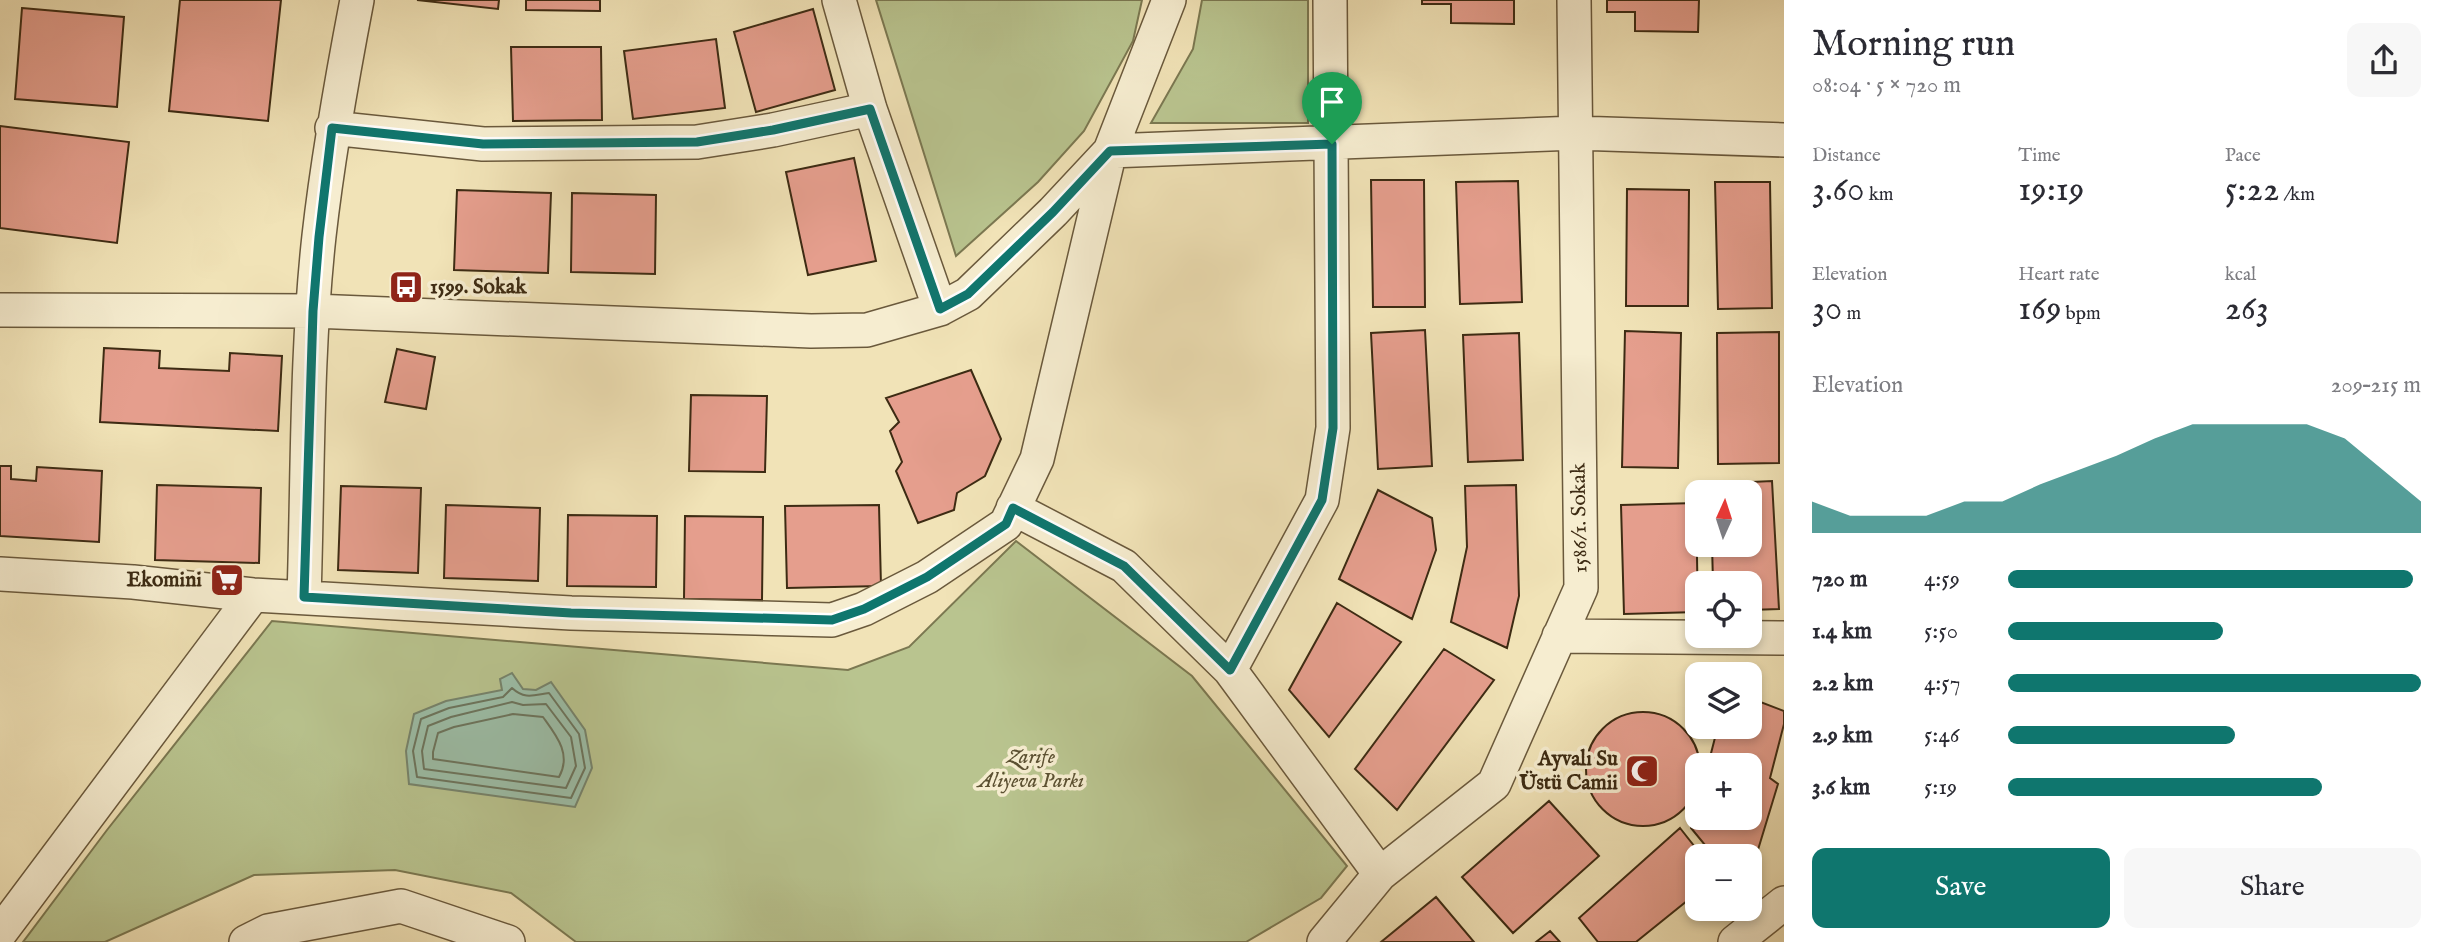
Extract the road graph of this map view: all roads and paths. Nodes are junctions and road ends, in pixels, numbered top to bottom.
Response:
1 (357, 0) edge
2 (839, 0) edge
3 (1169, 0) edge
4 (1330, 0) edge
5 (1574, 0) edge
6 (870, 109) junction
7 (332, 128) junction
8 (1576, 133) junction
9 (1784, 139) edge
10 (1332, 144) junction
11 (1110, 151) junction
12 (940, 309) junction
13 (0, 310) edge
14 (313, 311) junction
15 (1013, 508) junction
16 (0, 574) edge
17 (253, 595) junction
18 (304, 597) junction
19 (1559, 636) junction
20 (1784, 638) edge
21 (1230, 670) junction
22 (1380, 874) junction
23 (1784, 903) edge
24 (0, 933) edge
25 (246, 942) edge
26 (508, 942) edge
27 (1324, 942) edge
28 (1735, 942) edge

1 - 7 street
2 - 6 street
3 - 11 street
4 - 10 street
5 - 8 street, 1586/1. Sokak
6 - 7 street
6 - 12 street
7 - 14 street
8 - 9 street
8 - 10 street
8 - 19 street, 1586/1. Sokak
10 - 11 street
10 - 21 street
11 - 12 street
11 - 15 street
12 - 14 street
13 - 14 street
14 - 18 street
15 - 18 street
15 - 21 street
16 - 17 street
17 - 18 street
17 - 24 street
19 - 20 street
19 - 22 street, 1586/1. Sokak
21 - 22 street
22 - 27 street, 1586/1. Sokak
23 - 28 street
25 - 26 street

